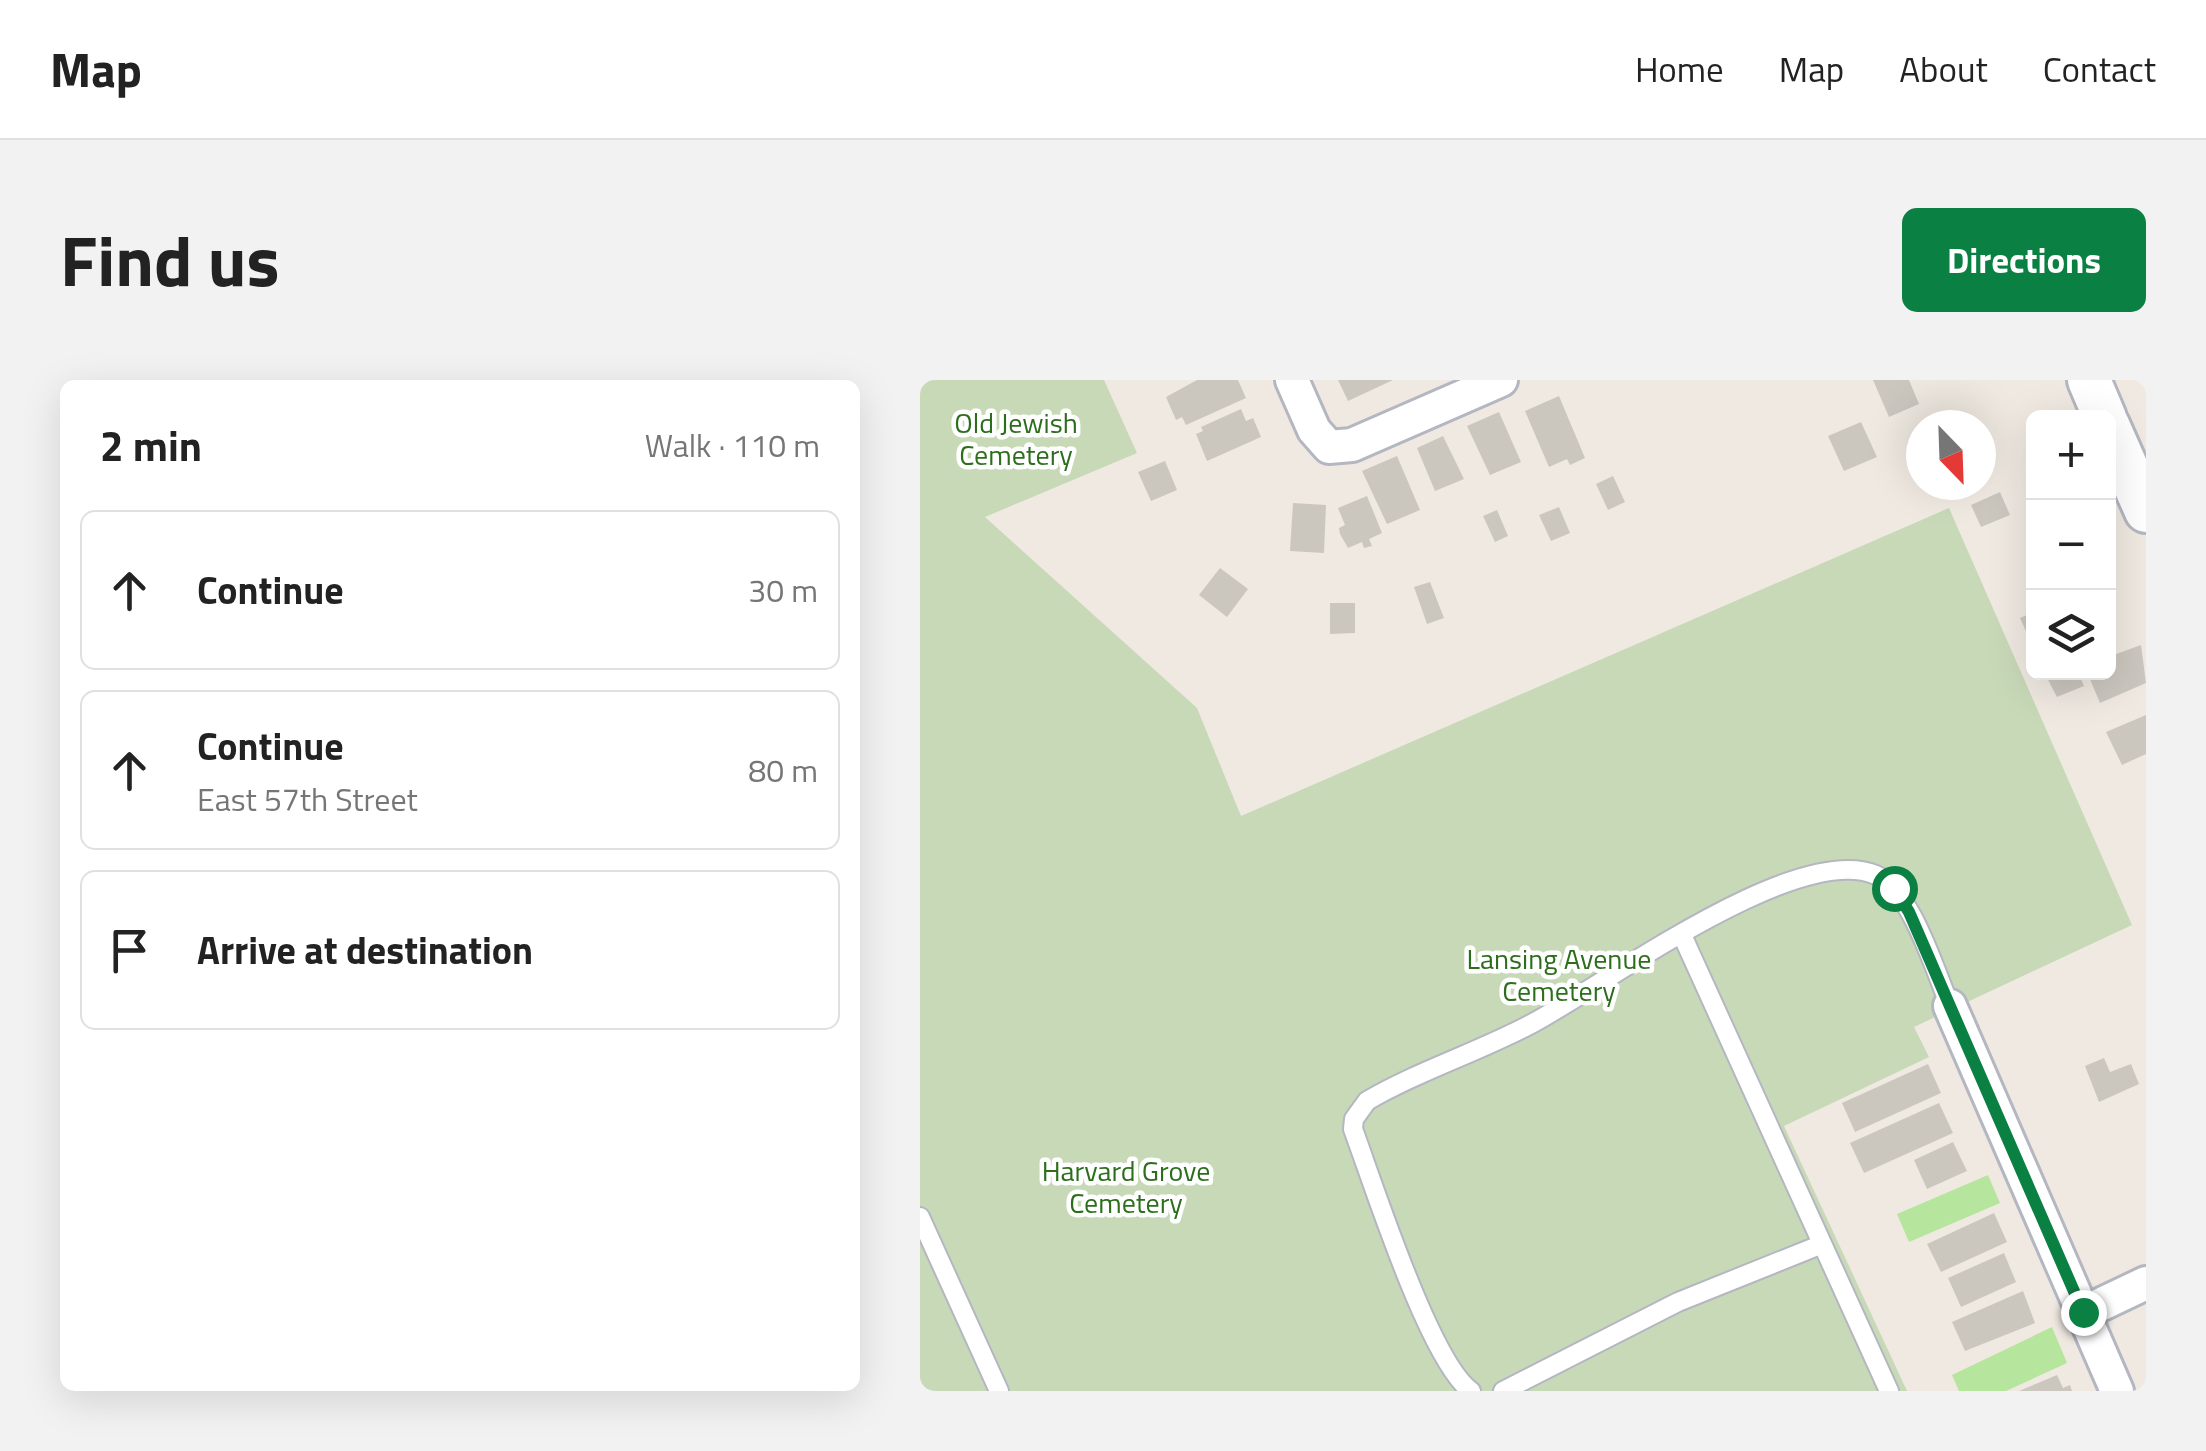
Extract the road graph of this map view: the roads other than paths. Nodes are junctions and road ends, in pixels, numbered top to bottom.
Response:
1 (1292, 380) edge
2 (1501, 380) edge
3 (2089, 380) edge
4 (2102, 410) edge
5 (2116, 443) edge
6 (2146, 511) edge
7 (1682, 935) junction
8 (1950, 1006) joint
9 (920, 1216) edge
10 (1820, 1245) junction
11 (2146, 1283) edge
12 (2083, 1312) junction
13 (999, 1391) edge
14 (1471, 1391) edge
15 (1504, 1391) edge
16 (1889, 1391) edge
17 (2117, 1391) edge

1 - 2 street
3 - 4 street
5 - 6 street
7 - 8 lane
7 - 10 lane
7 - 14 lane
8 - 12 street
9 - 13 lane
10 - 15 lane
10 - 16 lane
11 - 12 street
12 - 17 street

